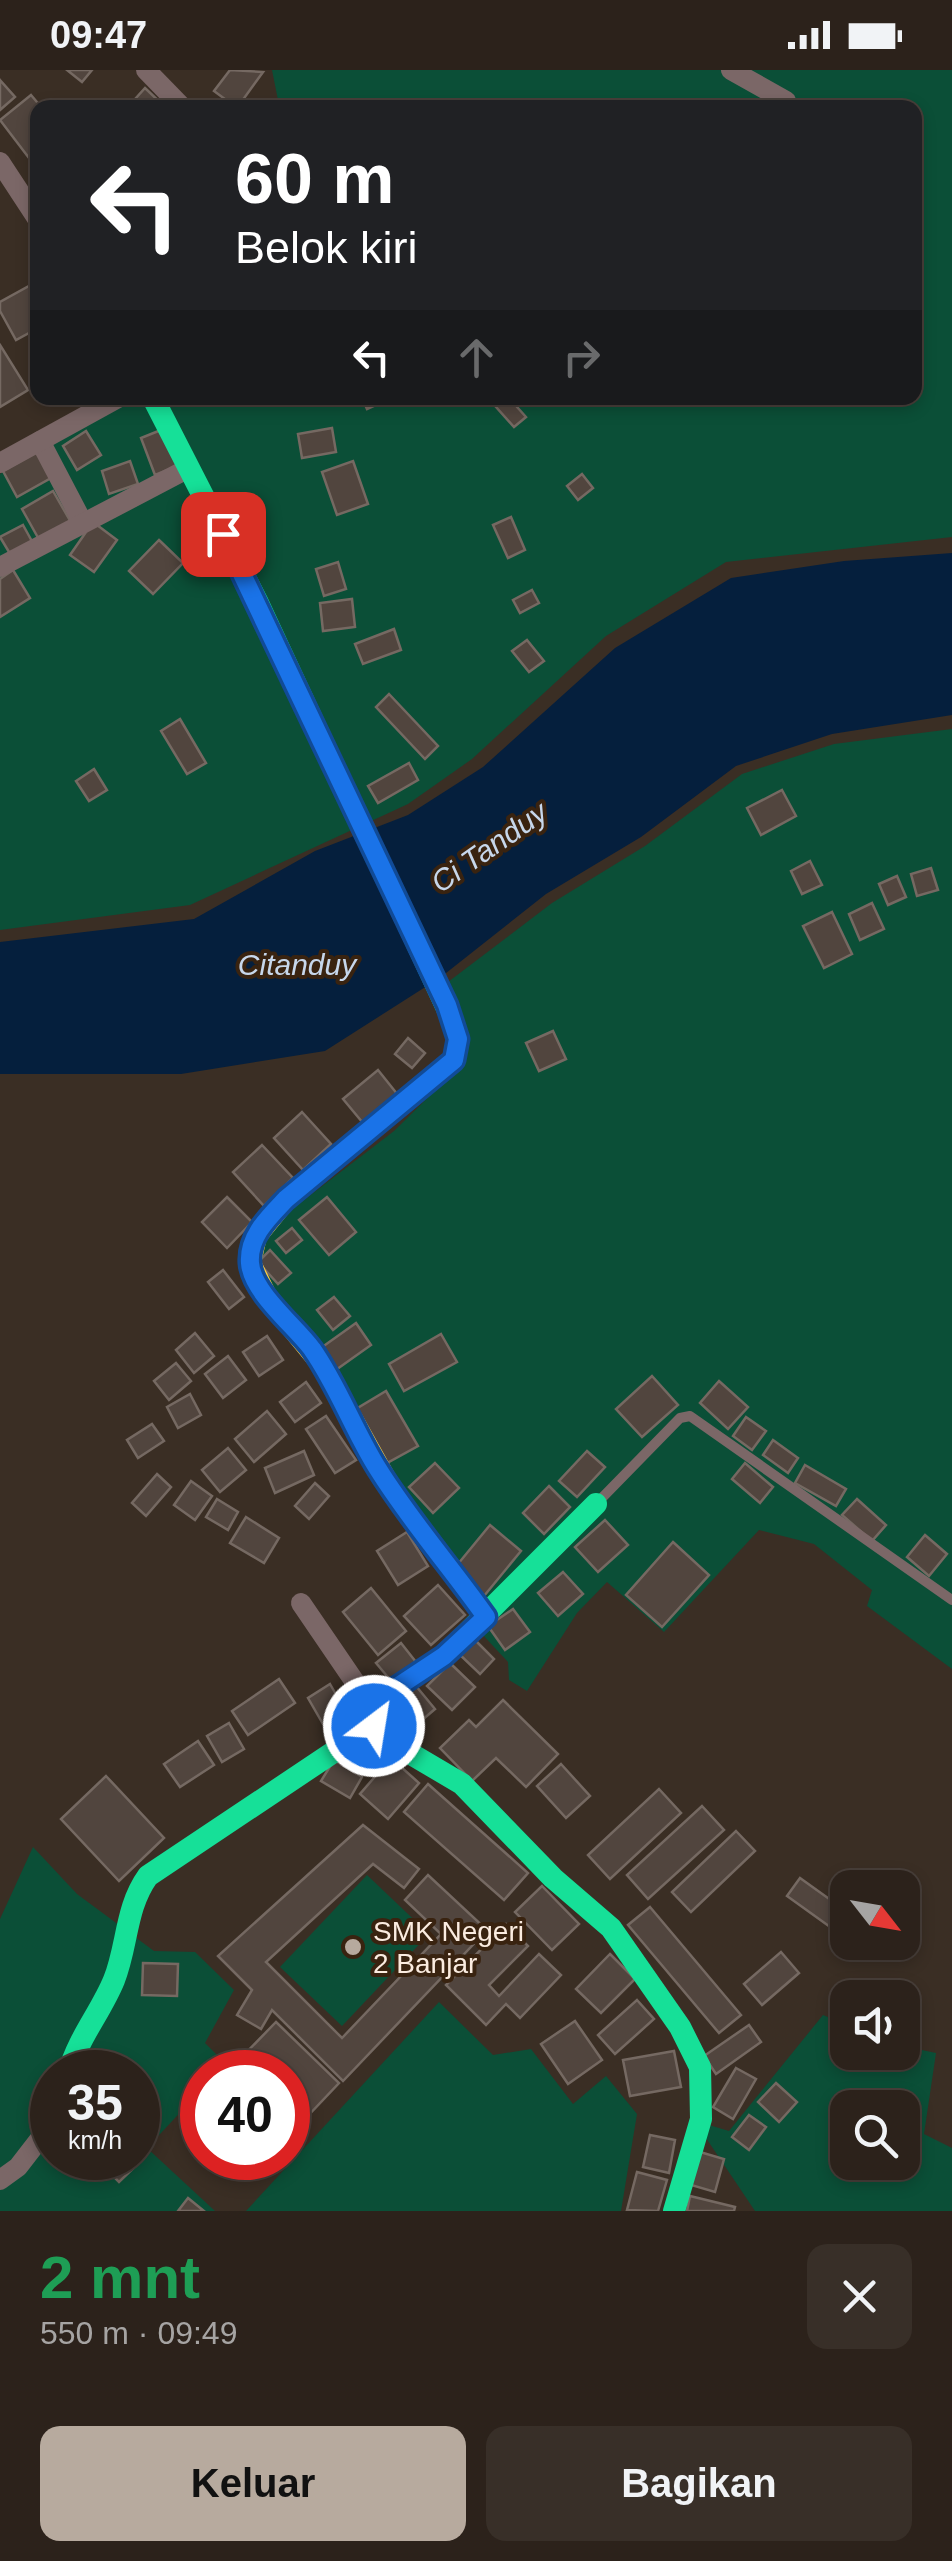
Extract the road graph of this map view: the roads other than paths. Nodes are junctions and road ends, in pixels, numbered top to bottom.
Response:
1 (146, 70) edge
2 (731, 70) edge
3 (175, 100) edge
4 (784, 100) edge
5 (0, 162) edge
6 (6, 189) edge
7 (30, 212) edge
8 (105, 405) edge
9 (157, 405) edge
10 (40, 441) junction
11 (0, 463) edge
12 (189, 468) junction
13 (83, 522) junction
14 (0, 567) edge
15 (596, 1504) joint
16 (952, 1600) edge
17 (301, 1603) dead end
18 (486, 1617) junction
19 (374, 1718) junction
20 (74, 2050) edge
21 (30, 2151) edge
22 (0, 2180) edge
23 (674, 2211) edge

1 - 3 street
2 - 4 street
5 - 6 street
6 - 7 street
8 - 10 street
9 - 12 street
10 - 11 street
10 - 13 street
12 - 13 street
12 - 18 street
13 - 14 street
15 - 16 lane
15 - 18 street
17 - 19 street
18 - 19 street
19 - 20 street
19 - 23 street
21 - 22 street

